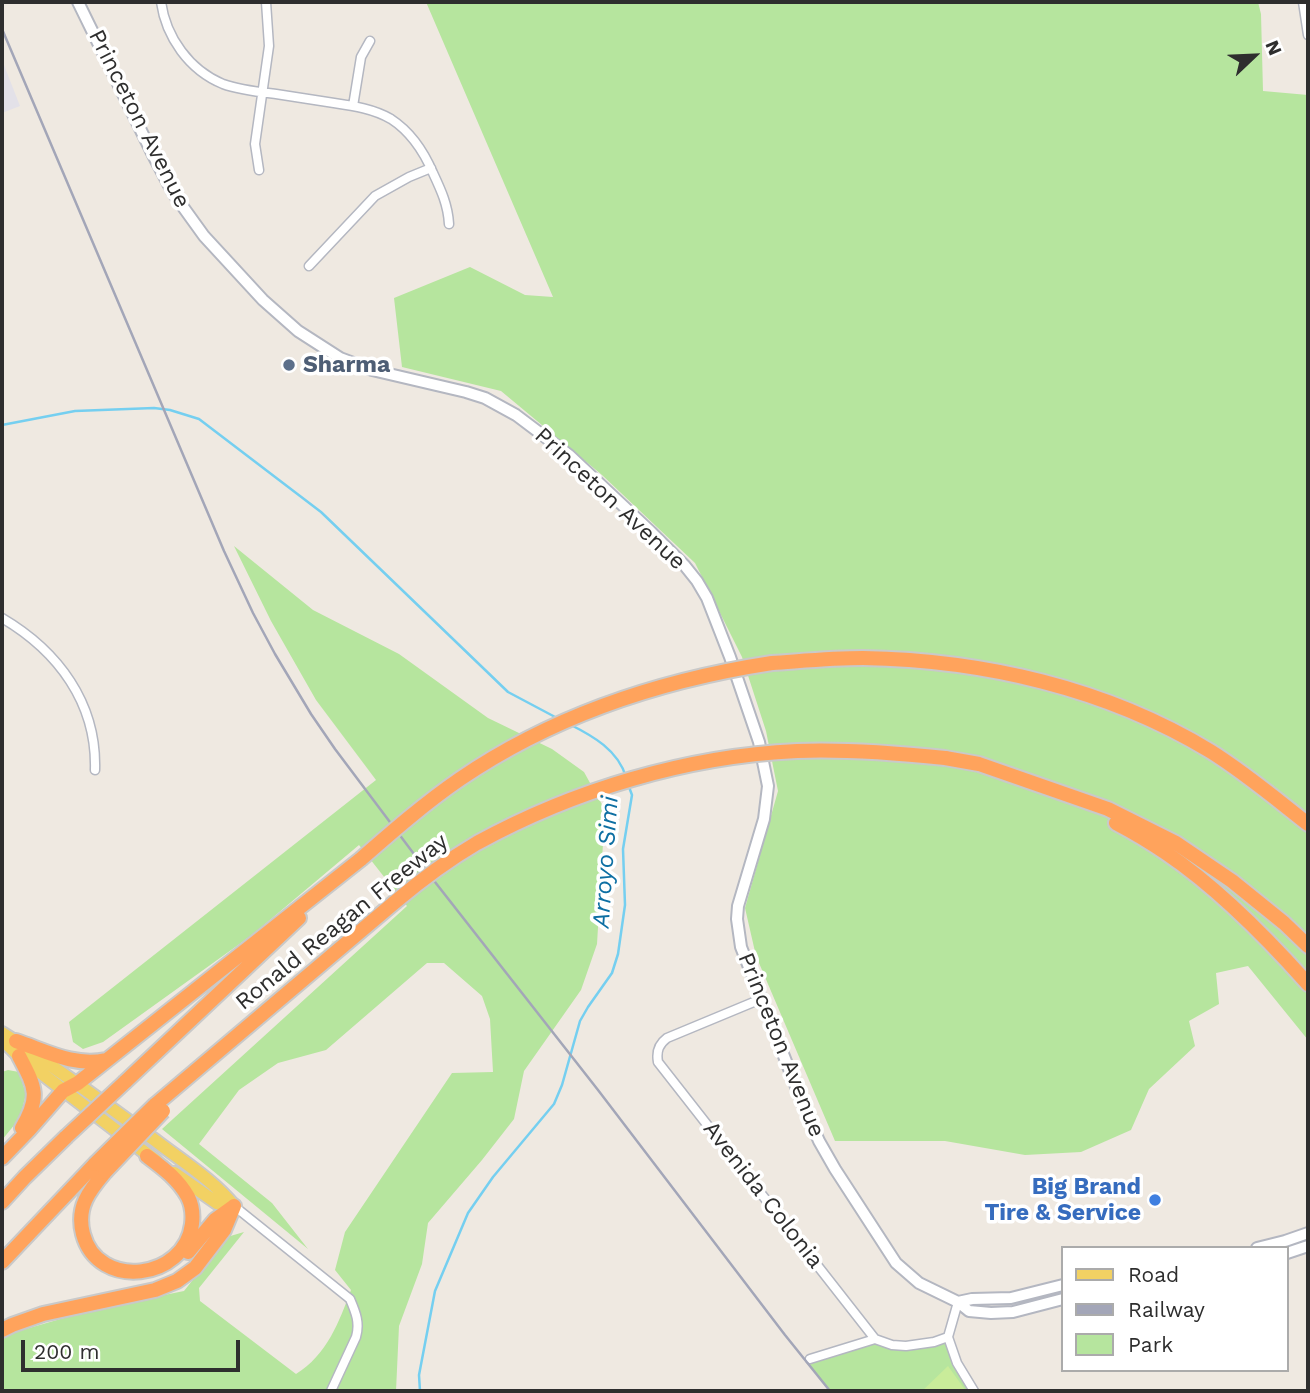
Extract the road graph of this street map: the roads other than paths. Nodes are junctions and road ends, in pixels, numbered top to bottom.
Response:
1 (78, 2) edge
2 (161, 2) edge
3 (266, 2) edge
4 (1303, 2) edge
5 (1308, 36) edge
6 (370, 41) dead end
7 (262, 92) junction
8 (353, 106) junction
9 (431, 168) junction
10 (259, 170) dead end
11 (449, 224) dead end
12 (309, 266) dead end
13 (2, 618) edge
14 (1211, 752) junction
15 (94, 770) dead end
16 (1079, 799) junction
17 (1308, 813) edge
18 (1308, 824) edge
19 (361, 859) junction
20 (1308, 946) edge
21 (1308, 984) edge
22 (761, 999) junction
23 (2, 1032) edge
24 (12, 1045) edge
25 (108, 1060) junction
26 (78, 1083) junction
27 (63, 1091) junction
28 (147, 1156) junction
29 (2, 1157) edge
30 (100, 1168) junction
31 (2, 1202) edge
32 (234, 1206) junction
33 (1308, 1233) edge
34 (1265, 1246) edge
35 (1308, 1246) edge
36 (1289, 1252) edge
37 (2, 1262) edge
38 (164, 1265) junction
39 (1062, 1285) edge
40 (1062, 1300) edge
41 (958, 1302) junction
42 (2, 1330) edge
43 (948, 1337) junction
44 (874, 1339) junction
45 (810, 1359) dead end
46 (331, 1391) edge
47 (974, 1391) edge

1 - 22 street, Princeton Avenue
2 - 7 street
3 - 7 street
4 - 5 street
6 - 8 street
7 - 8 street
7 - 10 street
8 - 9 street
9 - 11 street
9 - 12 street
13 - 15 street
14 - 17 highway
14 - 18 highway, Ronald Reagan Freeway
14 - 19 highway, Ronald Reagan Freeway, bridge
16 - 20 highway, Ronald Reagan Freeway
16 - 21 highway
16 - 30 highway, Ronald Reagan Freeway, bridge
19 - 25 highway
19 - 31 highway, bridge
22 - 41 street, Princeton Avenue
22 - 44 street, Avenida Colonia
23 - 24 main road
24 - 25 highway
24 - 26 main road
24 - 27 main road
24 - 29 highway
25 - 26 highway
26 - 27 highway
26 - 32 main road
27 - 28 main road
27 - 29 highway
28 - 32 main road
28 - 38 highway
30 - 37 highway
30 - 38 highway
32 - 38 highway
32 - 42 highway
32 - 46 street
33 - 34 street
35 - 36 street
39 - 41 street
40 - 41 street, Princeton Avenue
41 - 43 street
43 - 44 street
43 - 47 street
44 - 45 street

